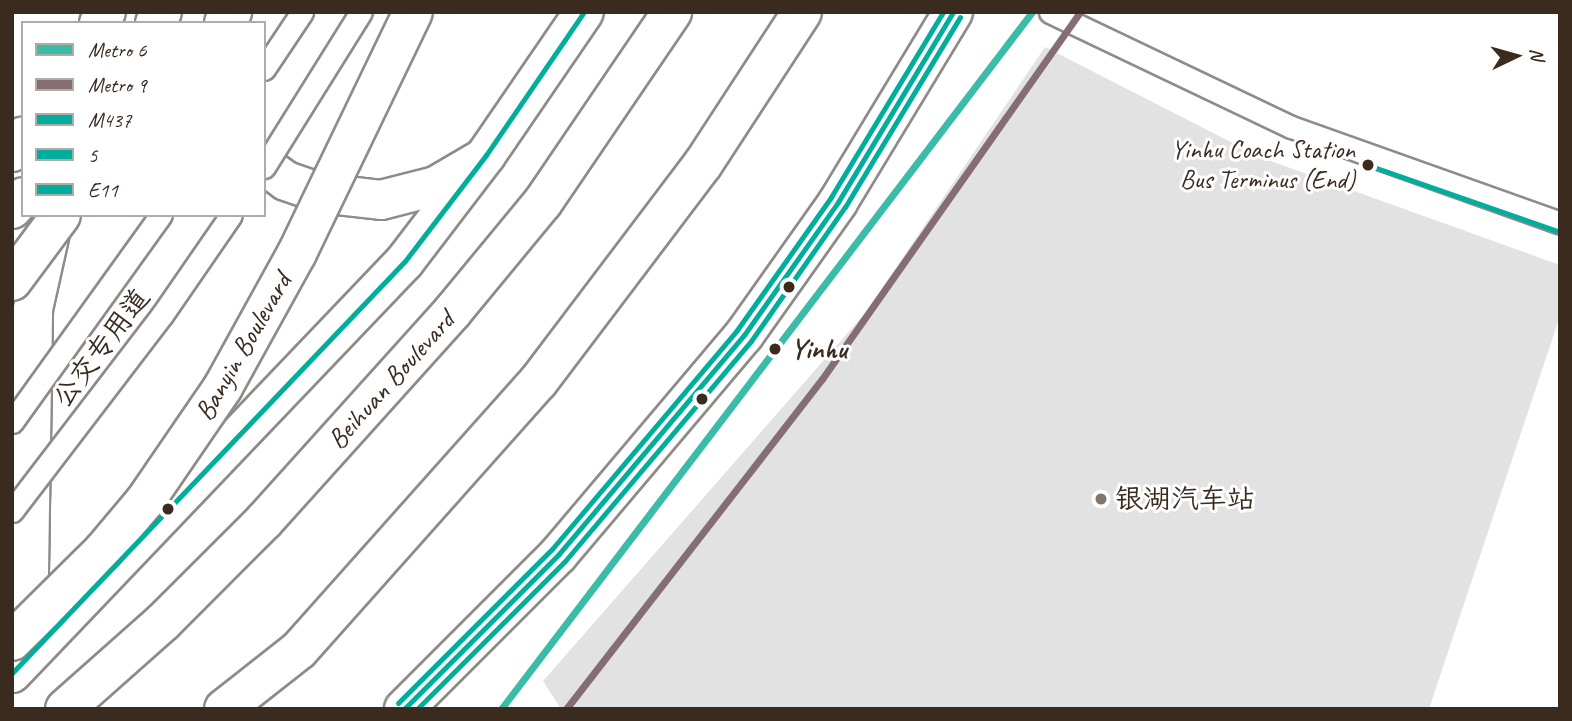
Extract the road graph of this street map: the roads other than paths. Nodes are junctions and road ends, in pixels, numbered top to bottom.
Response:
1 (302, 12) edge
2 (361, 12) edge
3 (413, 12) edge
4 (584, 12) edge
5 (672, 12) edge
6 (802, 12) edge
7 (953, 12) edge
8 (1051, 12) edge
9 (266, 66) edge
10 (486, 155) junction
11 (266, 163) edge
12 (266, 167) edge
13 (55, 217) edge
14 (60, 217) edge
15 (160, 217) edge
16 (230, 217) edge
17 (1560, 223) edge
18 (12, 281) edge
19 (12, 422) edge
20 (12, 512) edge
21 (12, 641) edge
22 (299, 650) junction
23 (12, 657) edge
24 (12, 673) edge
25 (65, 709) edge
26 (224, 709) edge
27 (256, 709) edge
28 (404, 709) edge

1 - 9 lane
2 - 11 lane, bridge
3 - 21 main road, Banyin Boulevard, bridge
4 - 10 main road
5 - 25 main road, Beihuan Boulevard
6 - 22 main road
7 - 28 main road
8 - 17 lane
10 - 12 main road
10 - 24 main road
13 - 23 main road
14 - 18 main road, bridge
15 - 19 lane, 公交专用道, bridge
16 - 20 lane, 公交专用道, bridge
22 - 26 main road
22 - 27 main road

